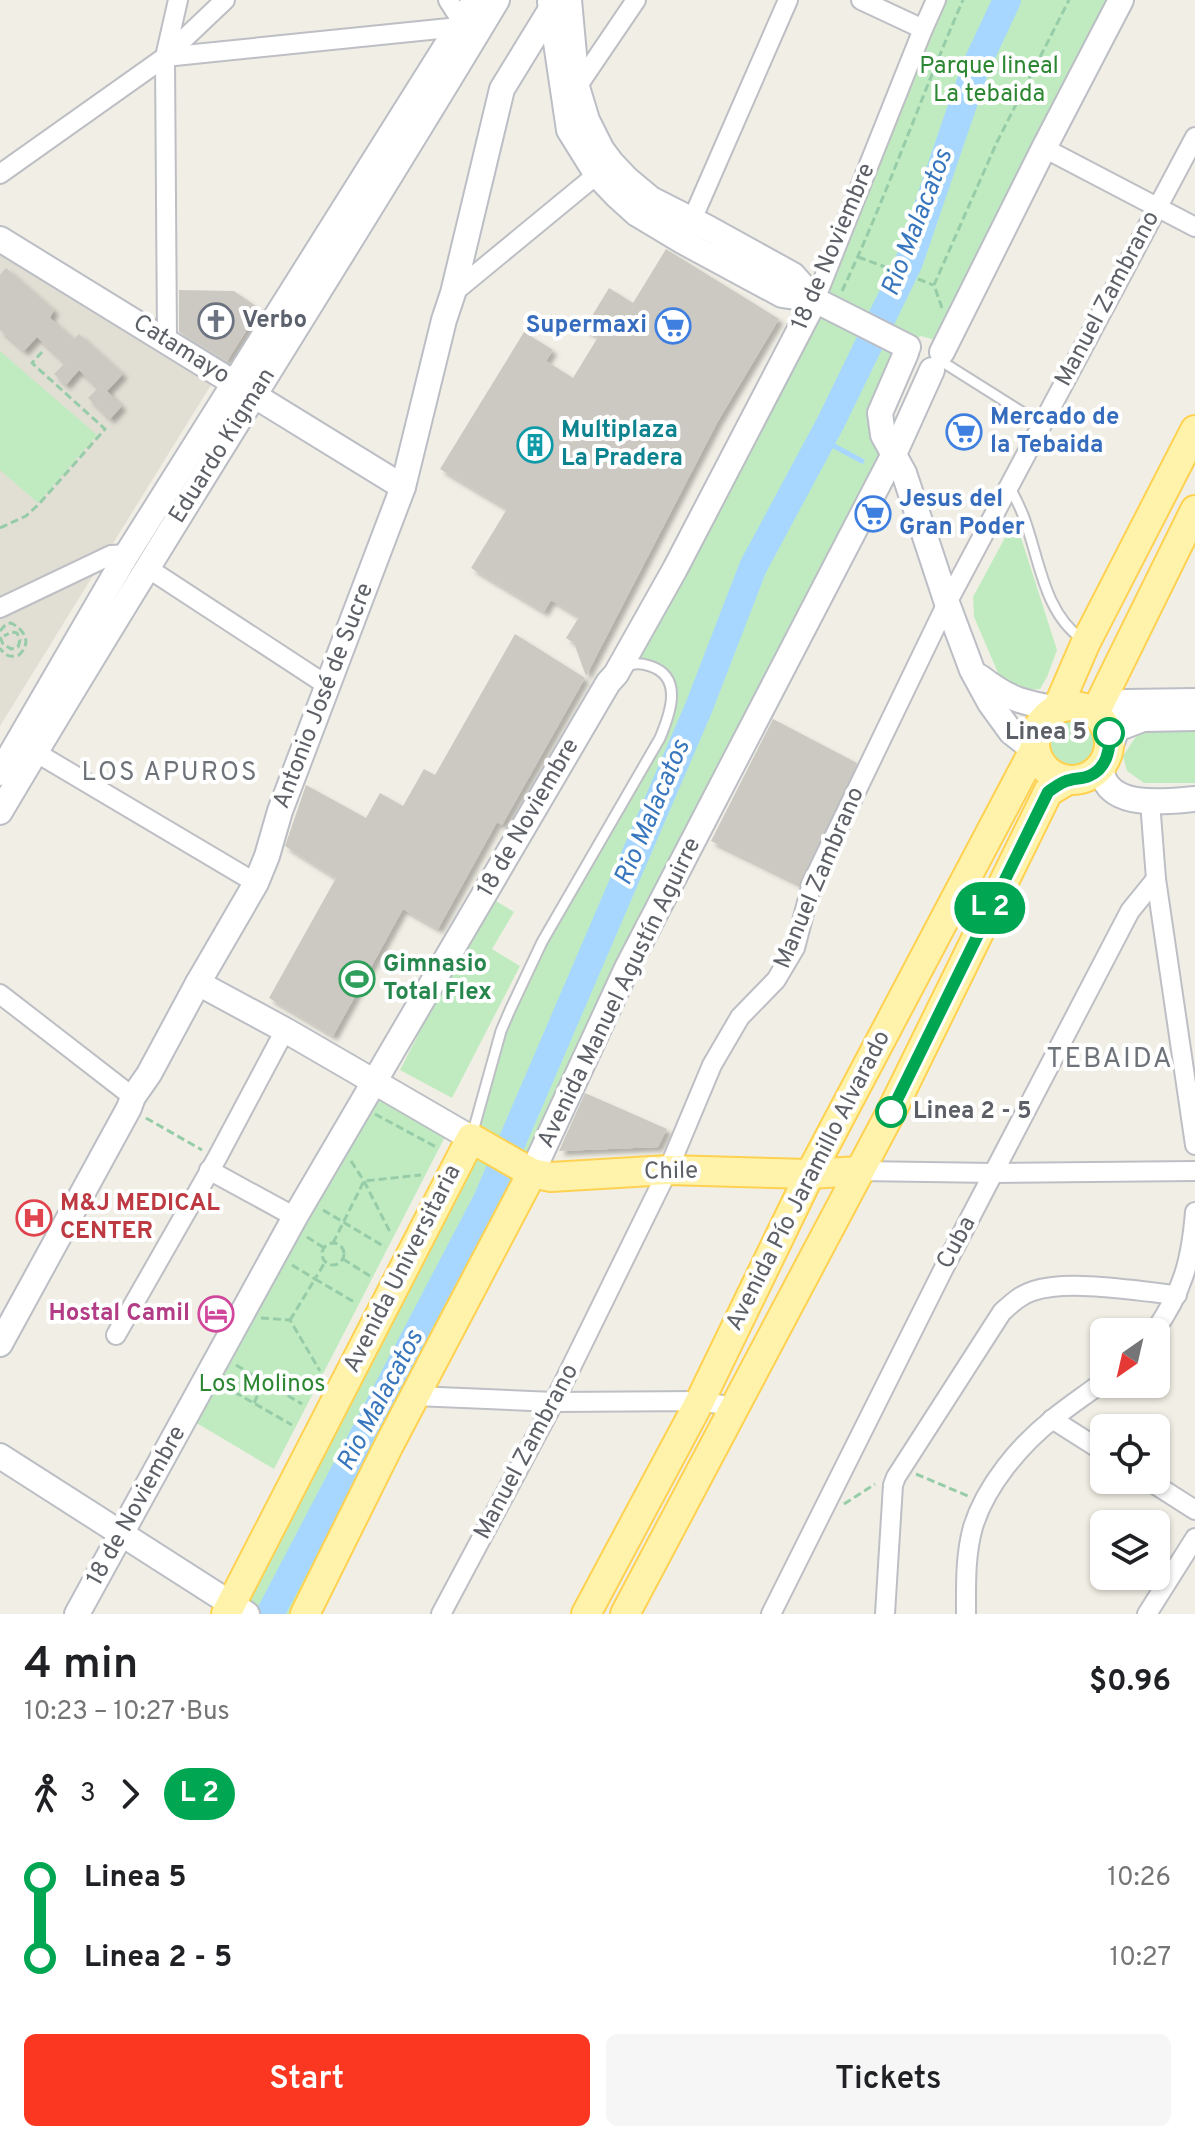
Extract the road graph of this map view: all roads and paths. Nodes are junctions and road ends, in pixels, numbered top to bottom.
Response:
1 (178, 0) edge
2 (225, 0) edge
3 (497, 0) edge
4 (636, 0) edge
5 (788, 0) edge
6 (861, 0) edge
7 (936, 0) edge
8 (963, 0) edge
9 (1069, 0) edge
10 (1121, 0) edge
11 (557, 3) edge
12 (464, 14) edge
13 (923, 29) junction
14 (165, 57) junction
15 (570, 92) junction
16 (1195, 137) edge
17 (1044, 148) junction
18 (604, 168) junction
19 (0, 174) edge
20 (1158, 208) junction
21 (1195, 227) edge
22 (687, 230) junction
23 (0, 239) edge
24 (858, 257) junction
25 (888, 268) dead end
26 (918, 279) dead end
27 (453, 293) junction
28 (825, 305) junction
29 (167, 341) junction
30 (905, 347) junction
31 (42, 352) dead end
32 (938, 361) junction
33 (245, 389) junction
34 (1041, 424) junction
35 (1195, 430) edge
36 (895, 452) junction
37 (1009, 486) junction
38 (403, 487) junction
39 (1195, 510) edge
40 (0, 528) edge
41 (137, 561) junction
42 (947, 603) junction
43 (0, 608) edge
44 (0, 631) edge
45 (2, 637) edge
46 (1086, 642) junction
47 (0, 648) edge
48 (972, 670) junction
49 (616, 674) junction
50 (328, 686) junction
51 (1195, 701) edge
52 (1057, 709) junction
53 (1095, 713) junction
54 (1195, 718) edge
55 (27, 747) junction
56 (1034, 750) junction
57 (1106, 758) junction
58 (0, 773) edge
59 (1068, 780) junction
60 (1195, 799) edge
61 (1150, 802) junction
62 (0, 812) edge
63 (1156, 879) junction
64 (256, 883) junction
65 (198, 983) junction
66 (0, 994) edge
67 (285, 1030) junction
68 (375, 1084) junction
69 (131, 1103) junction
70 (365, 1108) dead end
71 (474, 1140) junction
72 (1195, 1145) edge
73 (436, 1147) dead end
74 (350, 1159) dead end
75 (213, 1164) junction
76 (668, 1170) junction
77 (528, 1171) junction
78 (859, 1171) junction
79 (1195, 1171) edge
80 (994, 1173) junction
81 (810, 1174) junction
82 (421, 1175) dead end
83 (364, 1181) junction
84 (323, 1210) dead end
85 (1195, 1212) edge
86 (344, 1223) junction
87 (296, 1224) junction
88 (391, 1234) dead end
89 (333, 1243) junction
90 (385, 1247) dead end
91 (324, 1248) junction
92 (282, 1259) dead end
93 (343, 1259) junction
94 (325, 1262) junction
95 (370, 1276) dead end
96 (315, 1279) junction
97 (1177, 1295) junction
98 (356, 1303) dead end
99 (249, 1318) dead end
100 (1163, 1318) edge
101 (290, 1320) junction
102 (116, 1335) dead end
103 (0, 1344) edge
104 (226, 1359) dead end
105 (320, 1371) dead end
106 (214, 1380) dead end
107 (264, 1382) junction
108 (1090, 1391) edge
109 (415, 1396) junction
110 (700, 1401) junction
111 (554, 1402) junction
112 (254, 1403) junction
113 (302, 1404) dead end
114 (734, 1407) junction
115 (1052, 1419) junction
116 (292, 1425) dead end
117 (1090, 1443) edge
118 (0, 1456) edge
119 (900, 1468) junction
120 (1170, 1494) edge
121 (829, 1499) junction
122 (983, 1502) junction
123 (1195, 1510) edge
124 (122, 1533) junction
125 (1195, 1538) edge
126 (235, 1611) edge
127 (77, 1614) edge
128 (305, 1614) edge
129 (441, 1614) edge
130 (586, 1614) edge
131 (625, 1614) edge
132 (771, 1614) edge
133 (885, 1614) edge
134 (966, 1614) edge
135 (1147, 1614) edge

1 - 14 street
2 - 14 street
3 - 12 street, Eduardo Kigman
4 - 15 street
5 - 22 street
6 - 13 street
7 - 13 street, 18 de Noviembre
8 - 24 path
9 - 26 path
10 - 17 street, Avenida Manuel Agustín Aguirre
11 - 15 street
11 - 27 street, Antonio José de Sucre
12 - 14 street
12 - 33 street, Eduardo Kigman
13 - 28 street, 18 de Noviembre
14 - 19 street
14 - 29 street
15 - 18 street
16 - 20 street, Manuel Zambrano
17 - 20 street
17 - 32 street, Avenida Manuel Agustín Aguirre
18 - 22 street
18 - 27 street
20 - 21 street
20 - 34 street, Manuel Zambrano
22 - 28 street
23 - 29 street, Catamayo
24 - 25 path
24 - 28 path
27 - 38 street, Antonio José de Sucre
28 - 30 street
28 - 49 street, 18 de Noviembre
29 - 33 street, Catamayo
30 - 32 street
30 - 36 street
31 - 40 path
32 - 34 lane
32 - 36 street, Avenida Manuel Agustín Aguirre
33 - 38 street, Catamayo
33 - 41 street, Eduardo Kigman
34 - 37 street, Manuel Zambrano
35 - 46 main road
36 - 42 street
36 - 77 street, Avenida Manuel Agustín Aguirre
37 - 42 street, Manuel Zambrano
37 - 46 lane
38 - 50 street, Antonio José de Sucre
39 - 53 main road
41 - 43 street
41 - 50 street
41 - 55 street, Eduardo Kigman
42 - 48 street
42 - 76 street, Manuel Zambrano
44 - 47 path
45 - 45 path
46 - 52 main road
48 - 52 street
48 - 56 street
49 - 68 street, 18 de Noviembre
49 - 71 lane
50 - 64 street, Antonio José de Sucre
51 - 53 street
52 - 53 main road
52 - 56 main road
53 - 57 main road
54 - 57 street
55 - 58 street, Eduardo Kigman
55 - 62 street, Eduardo Kigman
55 - 64 street
56 - 59 main road
56 - 81 main road, Avenida Pío Jaramillo Alvarado
57 - 59 main road
57 - 61 street
59 - 78 main road, Avenida Pío Jaramillo Alvarado
60 - 61 street
61 - 63 street
63 - 72 street
63 - 80 street, Cuba
64 - 65 street, Antonio José de Sucre
65 - 67 street, Chile
65 - 69 street, Antonio José de Sucre
66 - 69 street
67 - 68 street, Chile
67 - 75 street
68 - 71 street, Chile
68 - 87 street, 18 de Noviembre
69 - 75 path
69 - 103 street, Antonio José de Sucre
70 - 73 path
71 - 77 main road, Chile
71 - 126 main road, Avenida Universitaria
74 - 83 path
75 - 87 street
75 - 102 street
76 - 77 main road, Chile
76 - 81 main road, Chile
76 - 111 street, Manuel Zambrano
77 - 109 main road, Avenida Manuel Agustín Aguirre
78 - 80 street, Chile
78 - 81 main road, Chile
78 - 114 main road, Avenida Pío Jaramillo Alvarado
79 - 80 street, Chile
80 - 121 street, Cuba
81 - 110 main road, Avenida Pío Jaramillo Alvarado
82 - 83 path
83 - 86 path
83 - 88 path
84 - 86 path
85 - 97 street
86 - 89 path
86 - 90 path
87 - 91 path
87 - 124 street, 18 de Noviembre
89 - 91 path
89 - 93 path
91 - 94 path
92 - 96 path
93 - 94 path
93 - 95 path
94 - 96 path
96 - 98 path
96 - 101 path
97 - 100 street
97 - 119 street
99 - 101 path
101 - 105 path
104 - 107 path
106 - 112 path
107 - 112 path
107 - 113 path
108 - 115 street
109 - 111 street
109 - 128 main road, Avenida Manuel Agustín Aguirre
110 - 111 street
110 - 114 street
110 - 130 main road, Avenida Pío Jaramillo Alvarado
111 - 129 street, Manuel Zambrano
112 - 116 path
114 - 131 main road, Avenida Pío Jaramillo Alvarado
115 - 117 street
115 - 122 street
118 - 124 street
119 - 121 path
119 - 122 path
119 - 133 street
120 - 123 street
121 - 132 street, Cuba
122 - 134 street
124 - 126 street
124 - 127 street, 18 de Noviembre
125 - 135 street

